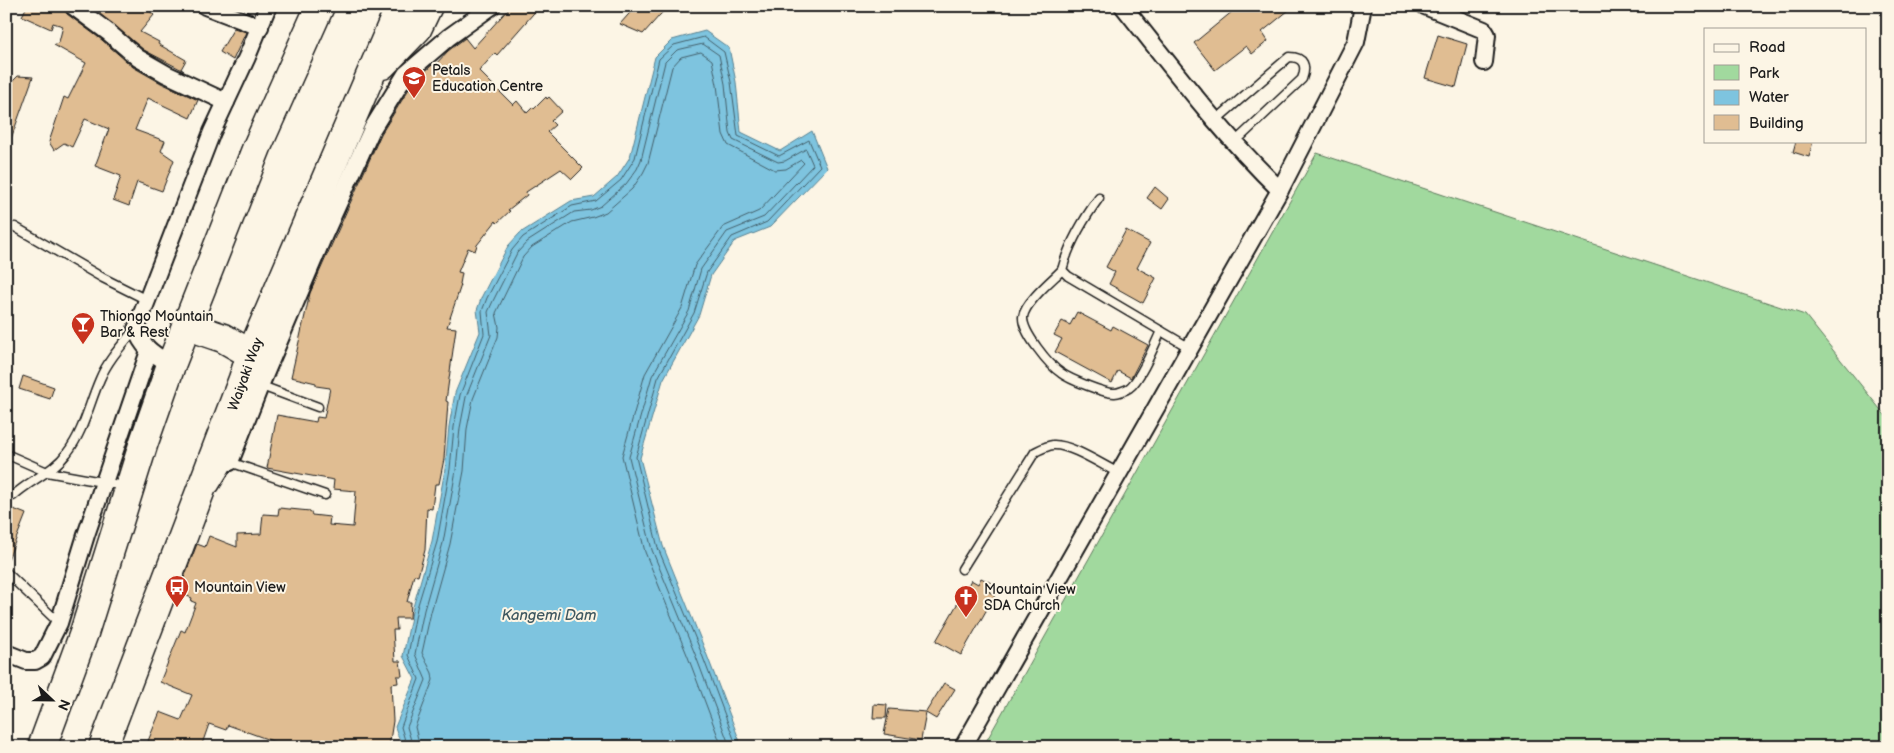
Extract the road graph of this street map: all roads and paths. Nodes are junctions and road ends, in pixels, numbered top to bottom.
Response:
1 (73, 6) edge
2 (205, 6) edge
3 (268, 6) edge
4 (320, 6) edge
5 (400, 6) edge
6 (428, 6) edge
7 (1123, 6) edge
8 (1364, 6) edge
9 (1425, 6) edge
10 (489, 7) edge
11 (260, 27) junction
12 (1484, 62) dead end
13 (371, 76) junction
14 (226, 102) junction
15 (1216, 120) junction
16 (1235, 142) junction
17 (1280, 190) junction
18 (1099, 198) dead end
19 (15, 227) dead end
20 (1062, 270) junction
21 (147, 300) junction
22 (188, 326) junction
23 (136, 329) junction
24 (1161, 331) junction
25 (1190, 348) junction
26 (160, 358) junction
27 (251, 373) junction
28 (318, 407) dead end
29 (6, 454) edge
30 (222, 460) junction
31 (47, 472) junction
32 (1119, 473) junction
33 (104, 483) junction
34 (131, 488) junction
35 (325, 495) dead end
36 (13, 496) dead end
37 (962, 569) dead end
38 (6, 572) edge
39 (59, 623) junction
40 (84, 633) junction
41 (6, 653) edge
42 (42, 747) edge
43 (103, 747) edge
44 (963, 747) edge

1 - 14 street
2 - 11 street
3 - 11 street
4 - 22 highway
5 - 13 highway, Waiyaki Way
6 - 13 highway
7 - 15 street
8 - 17 street
9 - 12 street
10 - 27 street
11 - 14 street
13 - 27 highway, Waiyaki Way
14 - 21 street
15 - 16 street
15 - 16 lane
16 - 17 street
17 - 25 street
18 - 20 lane
19 - 21 lane
20 - 24 lane
20 - 24 lane
21 - 23 street
22 - 26 highway
22 - 27 highway
23 - 26 street
23 - 31 lane
24 - 25 lane
25 - 32 street
26 - 33 street
26 - 34 highway
27 - 28 lane
27 - 30 highway, Waiyaki Way
29 - 31 lane
30 - 35 lane
30 - 43 highway, Waiyaki Way
31 - 33 lane
31 - 36 lane
32 - 37 lane
32 - 44 street
33 - 34 lane
33 - 39 street
34 - 40 highway
38 - 39 lane
39 - 40 street
39 - 41 street
40 - 42 highway

